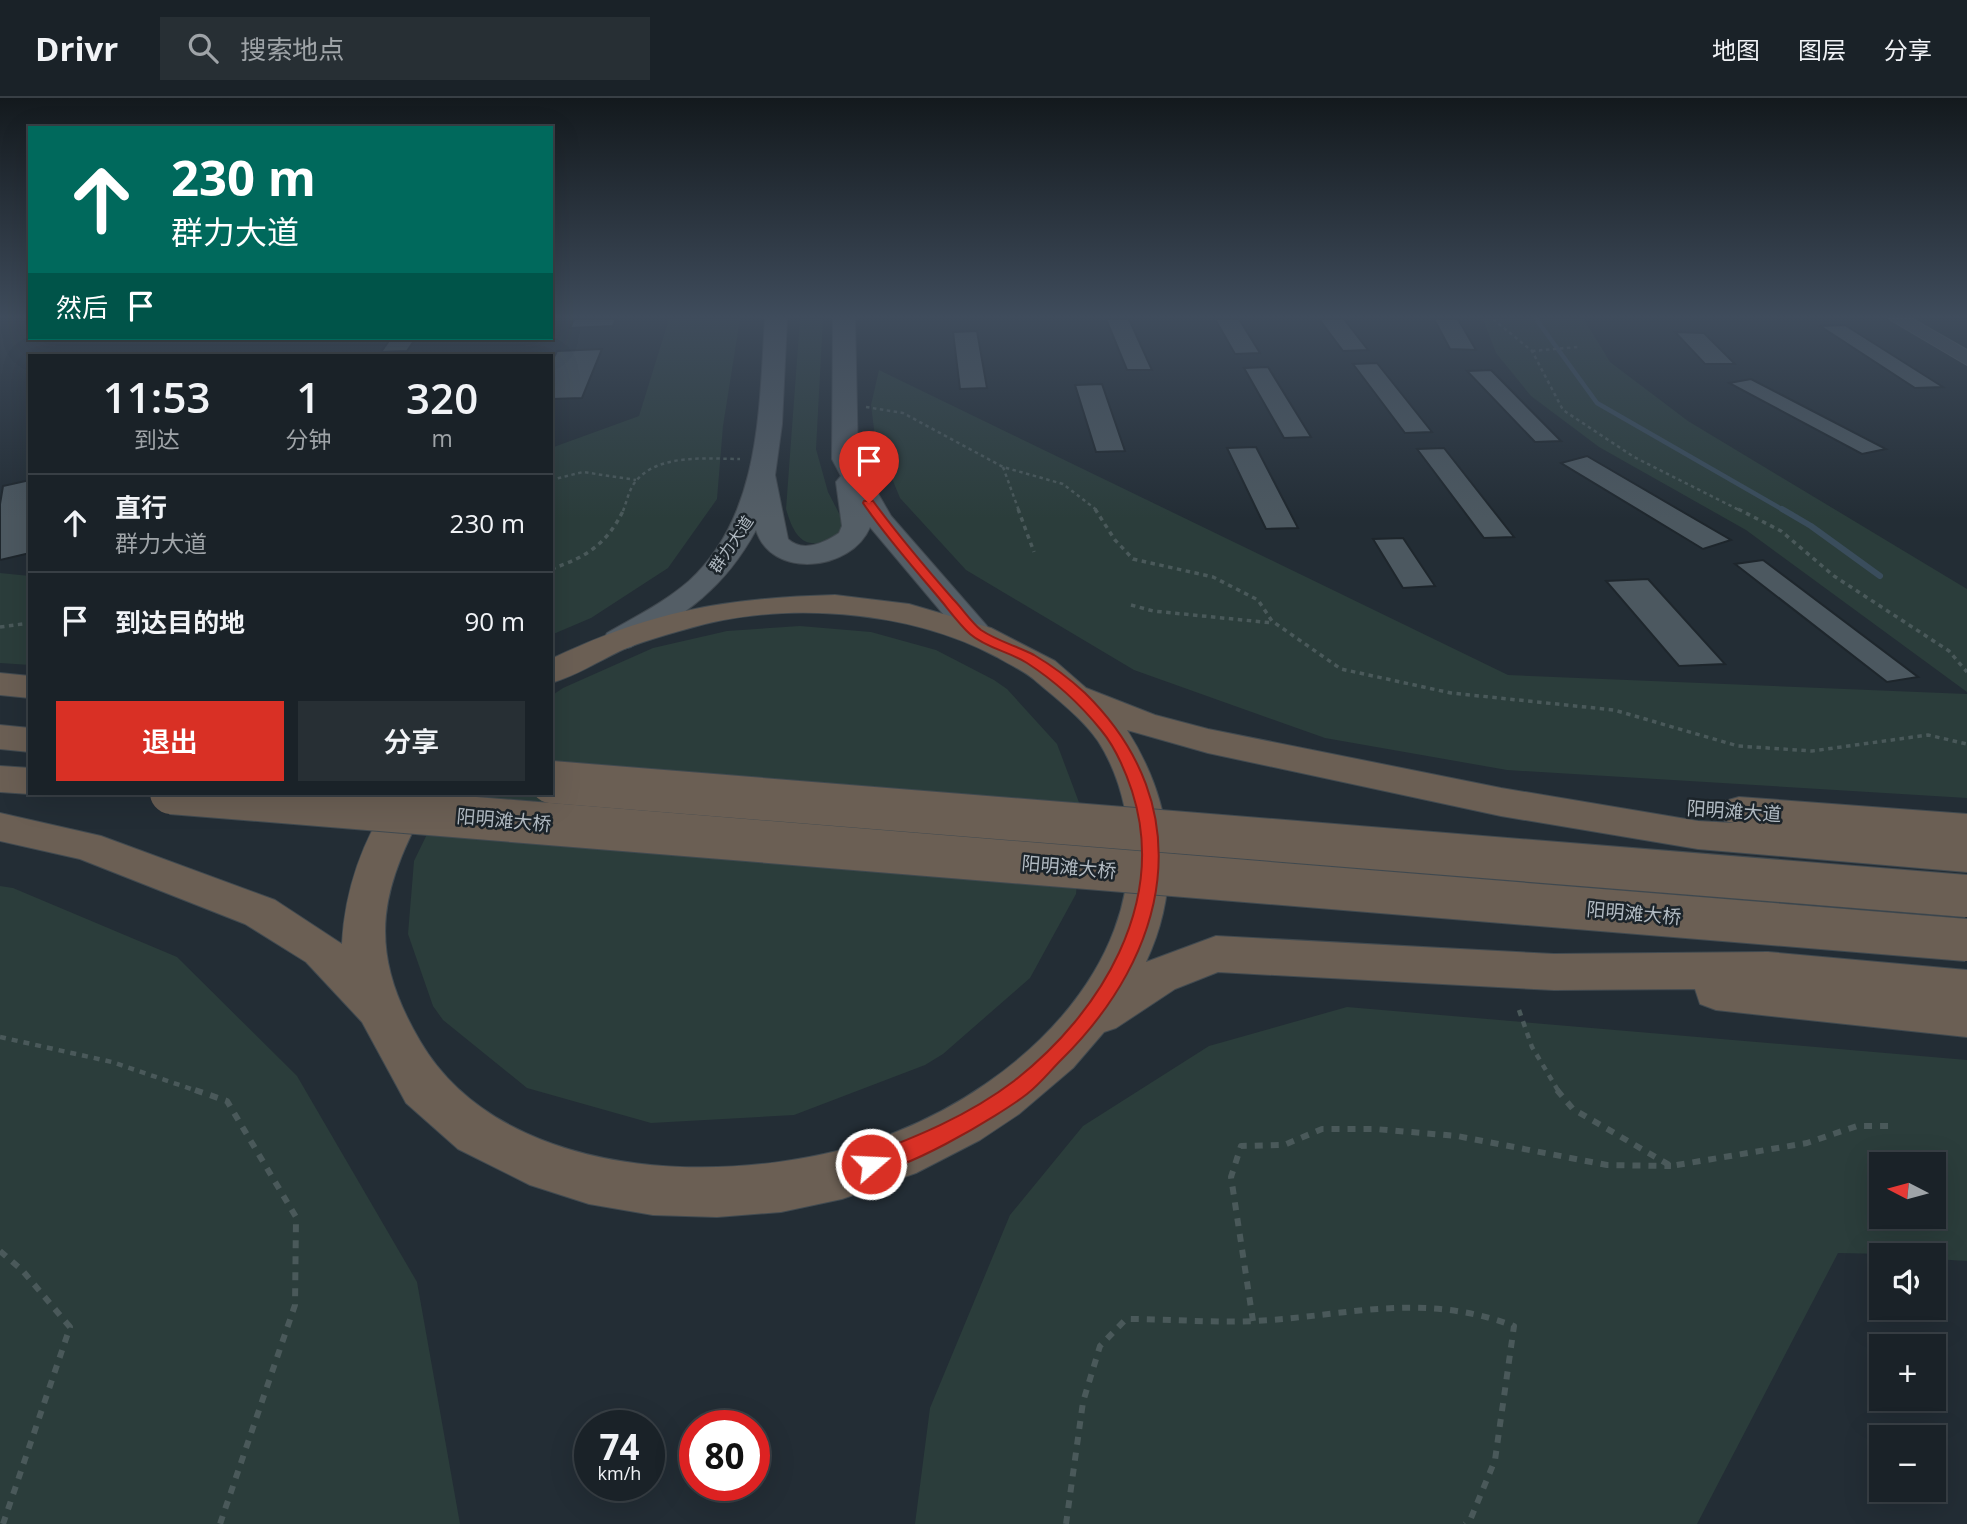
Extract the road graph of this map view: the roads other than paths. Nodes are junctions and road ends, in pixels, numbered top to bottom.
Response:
1 (771, 386) edge
2 (844, 386) edge
3 (845, 459) junction
4 (764, 477) junction
5 (976, 633) junction
6 (619, 640) junction
7 (554, 670) edge
8 (0, 684) edge
9 (28, 687) edge
10 (1078, 695) junction
11 (0, 704) edge
12 (28, 706) edge
13 (0, 737) edge
14 (28, 740) edge
15 (0, 779) edge
16 (28, 781) edge
17 (553, 782) edge
18 (196, 795) edge
19 (413, 795) edge
20 (1501, 802) junction
21 (0, 827) edge
22 (1967, 828) edge
23 (0, 840) edge
24 (87, 846) junction
25 (1967, 857) edge
26 (1967, 896) edge
27 (1967, 940) edge
28 (1554, 972) junction
29 (1967, 989) edge
30 (374, 1007) junction
31 (1967, 1017) edge
32 (1087, 1022) junction

1 - 4 main road, 群力大道
2 - 3 main road
3 - 4 main road
3 - 5 main road
4 - 6 main road, 群力大道
5 - 6 highway
5 - 10 highway
6 - 7 highway
8 - 9 highway
10 - 20 highway
10 - 32 highway
11 - 12 highway
13 - 14 highway
15 - 16 highway
17 - 26 highway, bridge
18 - 27 highway, 阳明滩大桥, bridge
19 - 30 highway
20 - 22 highway, 阳明滩大道
20 - 25 highway
21 - 24 highway
23 - 24 highway
24 - 30 highway
28 - 29 highway
28 - 31 highway
28 - 32 highway
30 - 32 highway

